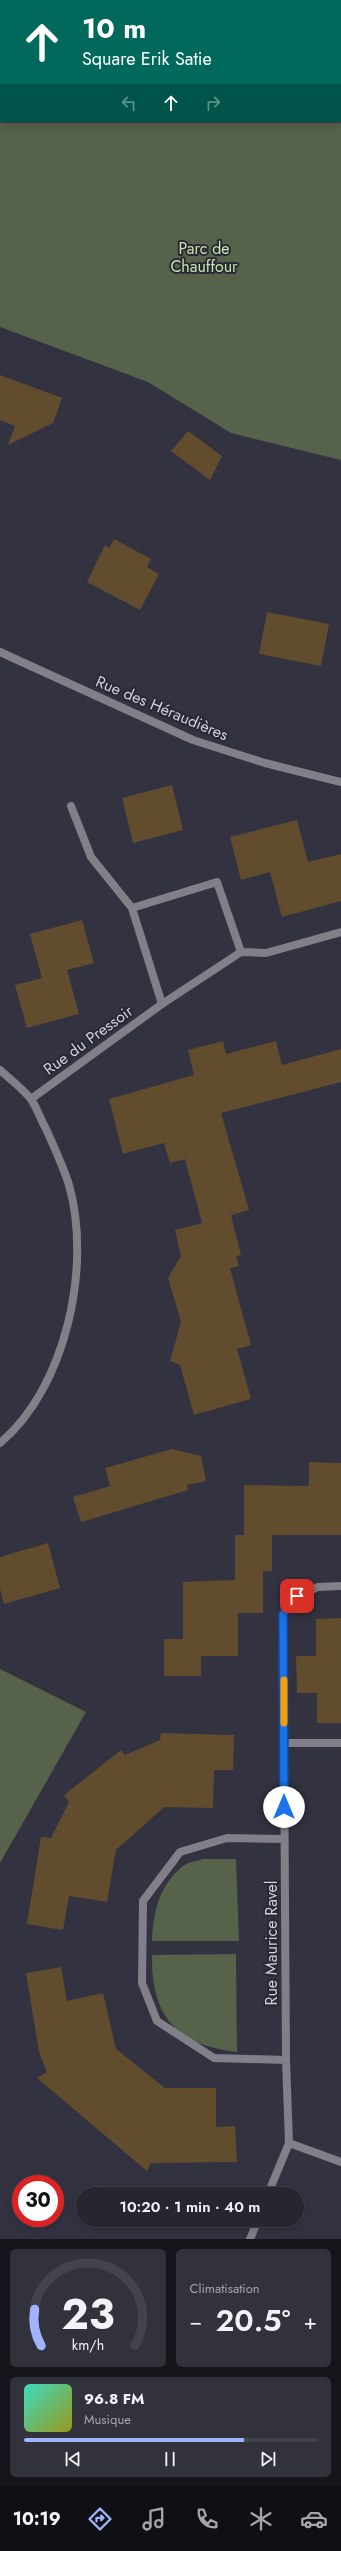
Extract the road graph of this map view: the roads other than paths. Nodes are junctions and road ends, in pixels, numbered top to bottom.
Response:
1 (0, 652) edge
2 (341, 782) edge
3 (71, 806) dead end
4 (132, 908) junction
5 (341, 932) edge
6 (241, 952) junction
7 (162, 1004) junction
8 (0, 1070) edge
9 (31, 1099) junction
10 (0, 1443) edge
11 (341, 1586) edge
12 (341, 1743) edge
13 (284, 1744) junction
14 (284, 1839) junction
15 (286, 2060) junction
16 (289, 2143) junction
17 (341, 2162) edge
18 (271, 2187) edge
19 (255, 2227) edge
20 (250, 2239) edge

1 - 2 street, Rue des Héraudières
3 - 4 street
4 - 6 street
4 - 7 street
5 - 6 street
6 - 7 street, Rue du Pressoir
7 - 9 street, Rue du Pressoir
8 - 9 street
9 - 10 street
11 - 13 street, Rue Maurice Ravel
12 - 13 street
13 - 14 street, Rue Maurice Ravel
14 - 15 street, Rue Maurice Ravel
14 - 15 street
15 - 16 street, Rue Maurice Ravel
16 - 17 street
16 - 18 street
19 - 20 street

